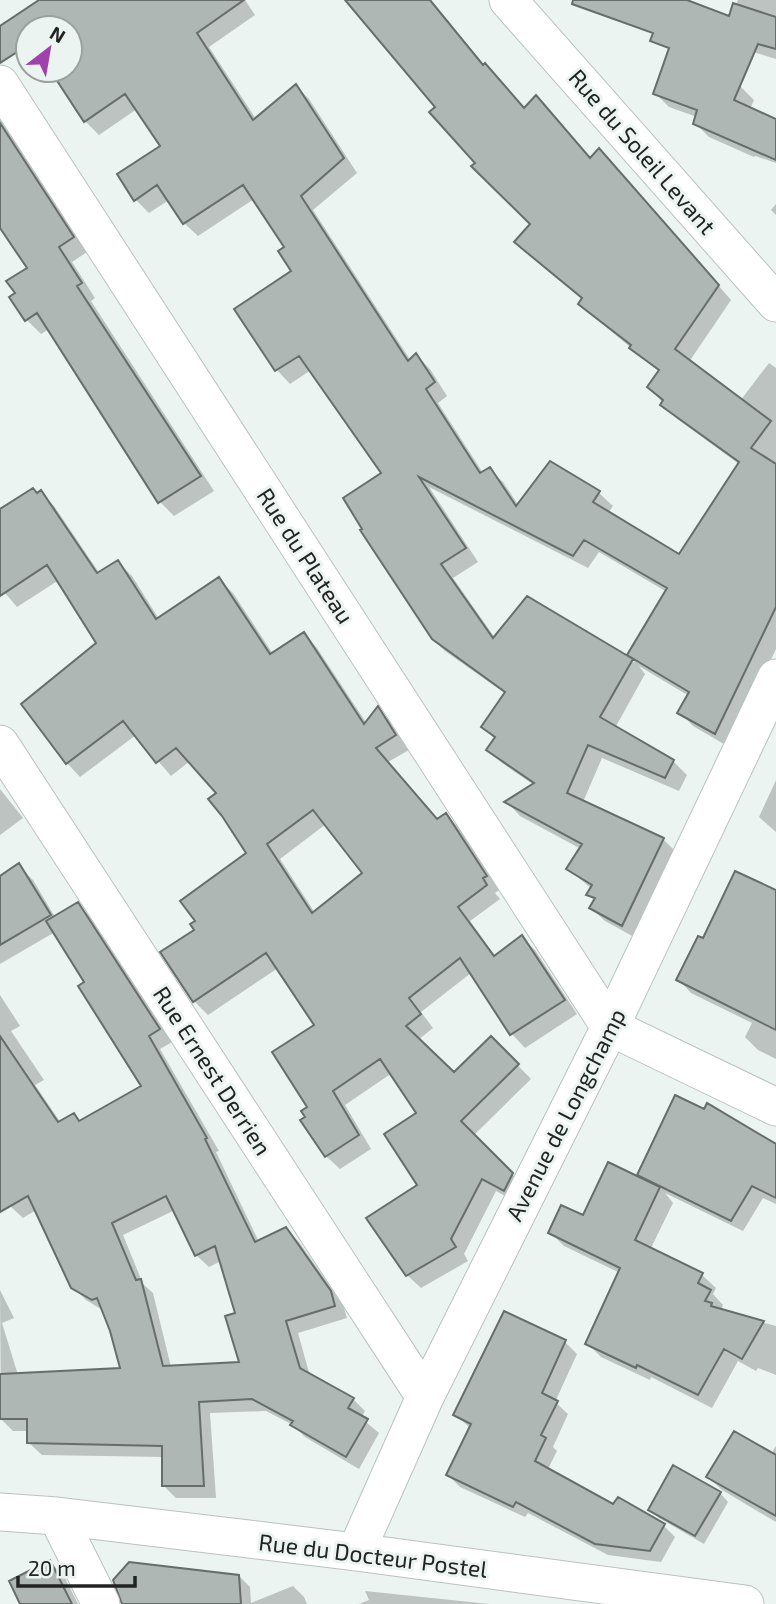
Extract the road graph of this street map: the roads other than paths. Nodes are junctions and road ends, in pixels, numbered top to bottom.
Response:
1 (508, 0) edge
2 (0, 84) edge
3 (776, 303) edge
4 (776, 678) edge
5 (0, 744) edge
6 (610, 1027) junction
7 (776, 1107) edge
8 (425, 1397) junction
9 (0, 1512) edge
10 (57, 1516) junction
11 (356, 1552) junction
12 (101, 1604) edge
13 (745, 1604) edge

1 - 3 street, Rue du Soleil Levant
2 - 6 street, Rue du Plateau
4 - 6 street, Avenue de Longchamp
5 - 8 street, Rue Ernest Derrien
6 - 7 street
6 - 8 street, Avenue de Longchamp
8 - 11 street, Avenue de Longchamp
9 - 10 street, Rue du Docteur Postel
10 - 11 street, Rue du Docteur Postel
10 - 12 street
11 - 13 street, Rue du Docteur Postel

